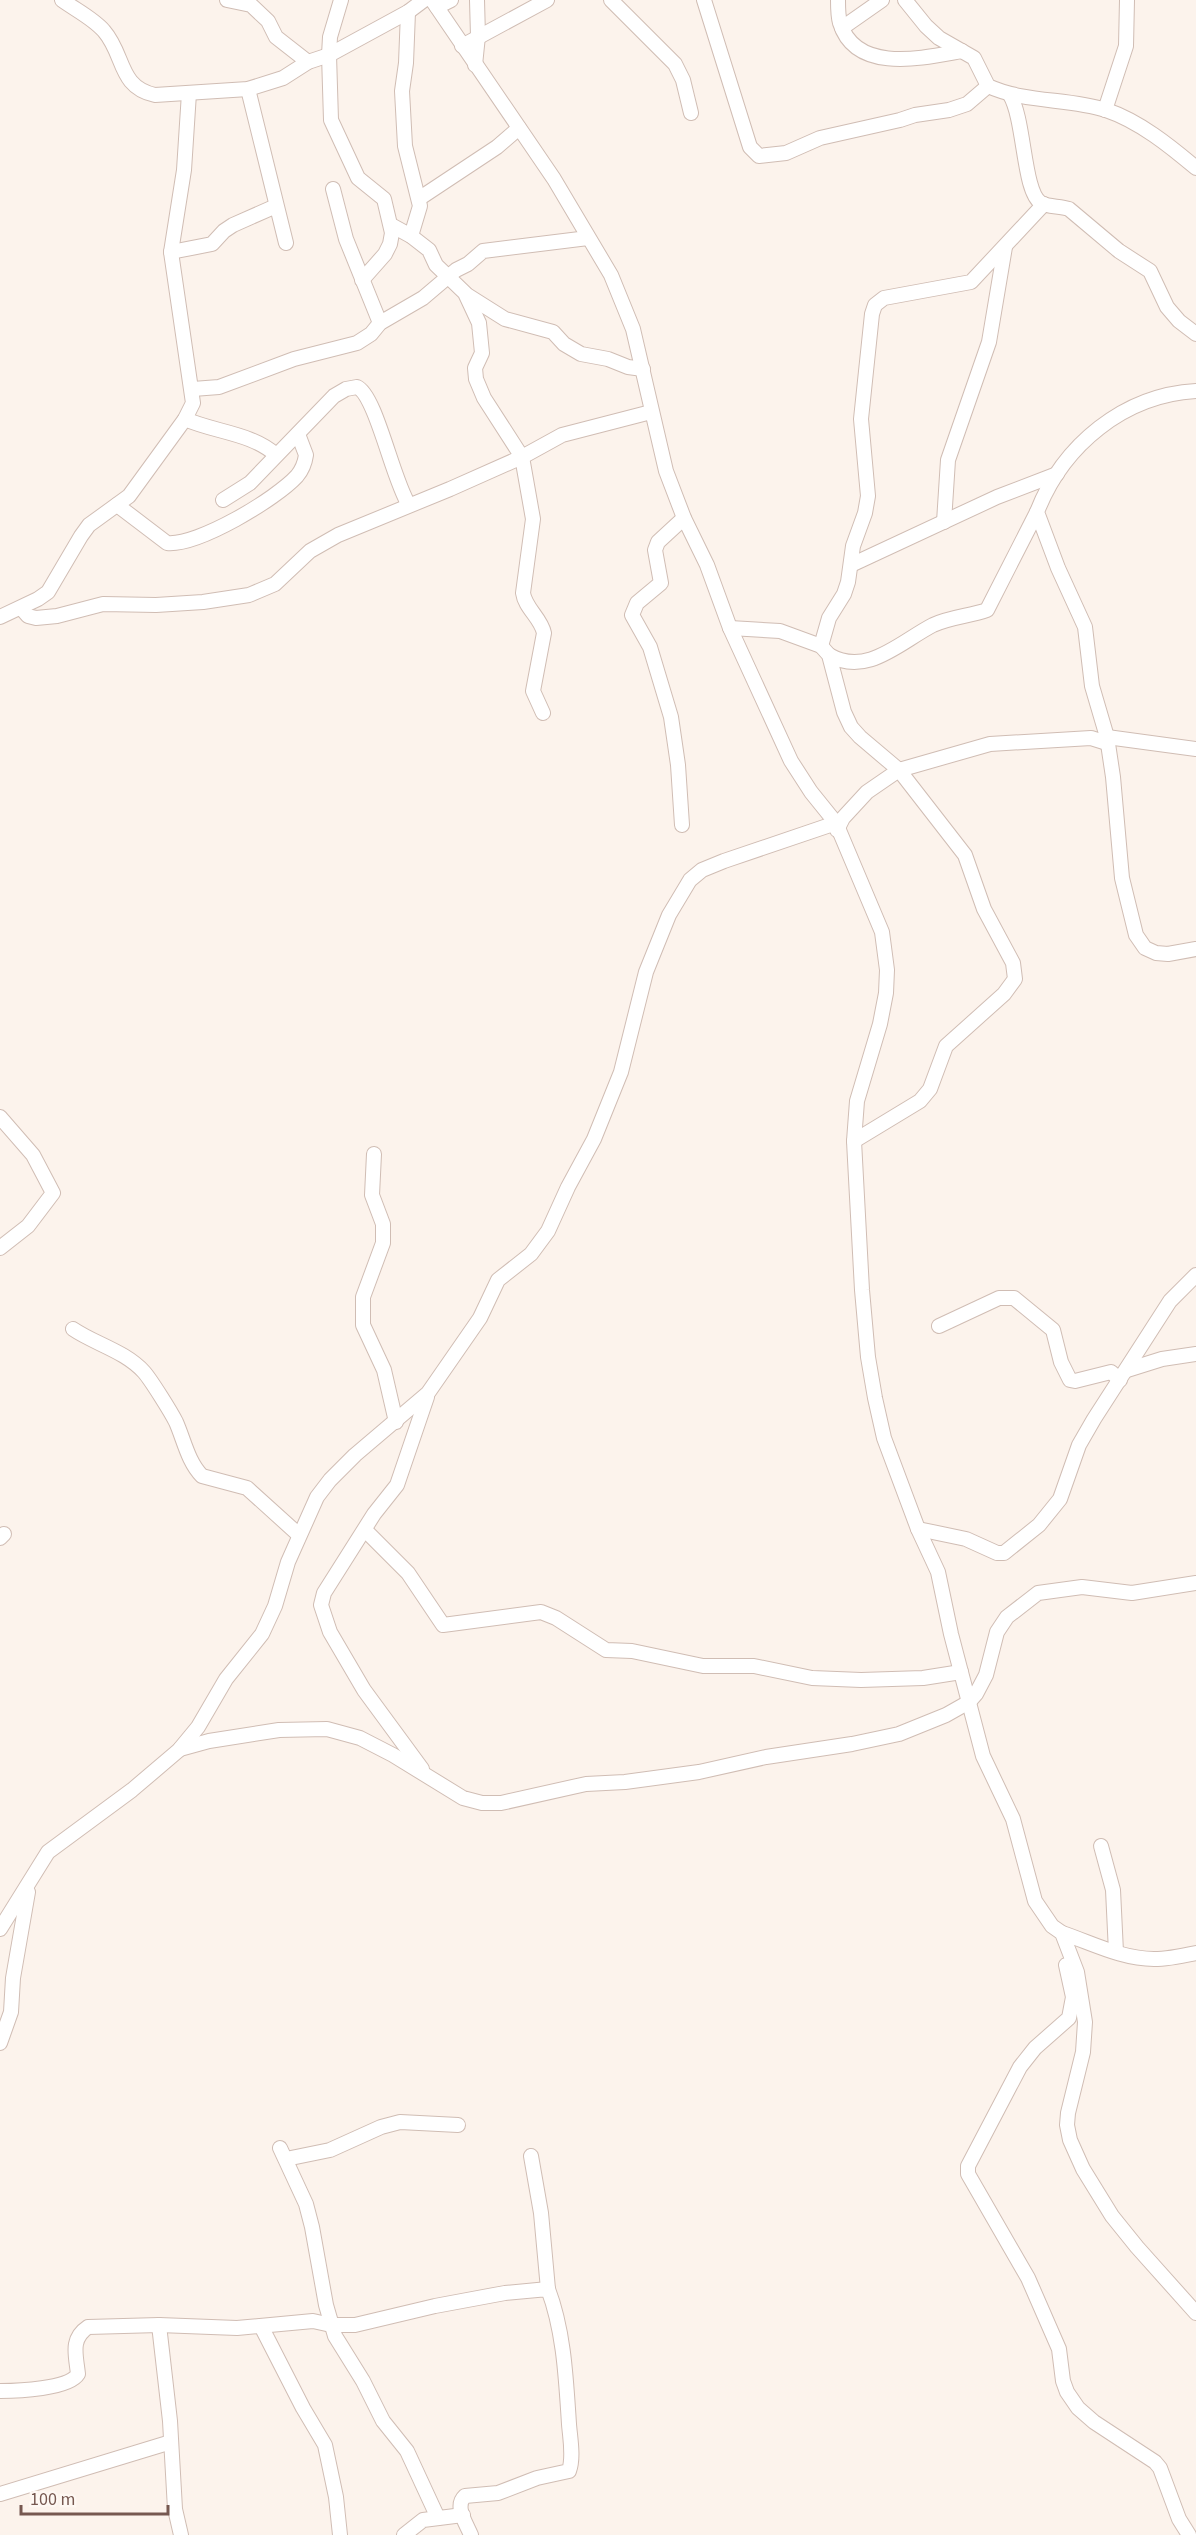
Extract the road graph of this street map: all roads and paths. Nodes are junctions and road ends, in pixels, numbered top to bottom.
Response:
1 (62, 0) edge
2 (227, 0) edge
3 (341, 0) edge
4 (424, 0) edge
5 (451, 0) edge
6 (477, 0) edge
7 (547, 0) edge
8 (611, 0) edge
9 (704, 0) edge
10 (838, 0) edge
11 (882, 0) edge
12 (905, 0) edge
13 (1127, 0) edge
14 (435, 3) edge
15 (408, 12) junction
16 (842, 28) junction
17 (478, 36) junction
18 (462, 46) junction
19 (962, 51) junction
20 (329, 55) junction
21 (308, 62) junction
22 (475, 65) junction
23 (988, 86) junction
24 (248, 89) junction
25 (189, 93) junction
26 (1011, 94) junction
27 (1105, 110) junction
28 (691, 113) dead end
29 (519, 128) junction
30 (1196, 167) edge
31 (333, 189) dead end
32 (420, 198) junction
33 (1044, 204) junction
34 (276, 206) junction
35 (391, 225) junction
36 (411, 236) junction
37 (588, 238) junction
38 (286, 243) dead end
39 (1005, 247) junction
40 (171, 252) junction
41 (449, 276) junction
42 (362, 280) junction
43 (465, 293) junction
44 (380, 323) junction
45 (1196, 334) edge
46 (643, 369) junction
47 (193, 389) junction
48 (1196, 391) edge
49 (651, 412) junction
50 (185, 419) junction
51 (298, 434) junction
52 (276, 455) junction
53 (522, 457) junction
54 (1057, 474) junction
55 (223, 500) dead end
56 (117, 505) junction
57 (409, 505) junction
58 (1037, 512) junction
59 (684, 518) junction
60 (944, 522) junction
61 (851, 565) junction
62 (21, 608) junction
63 (0, 617) edge
64 (730, 628) junction
65 (825, 650) junction
66 (543, 713) dead end
67 (1107, 740) junction
68 (1196, 749) edge
69 (899, 770) junction
70 (682, 825) dead end
71 (836, 826) junction
72 (1196, 949) edge
73 (0, 1117) edge
74 (854, 1141) junction
75 (374, 1154) dead end
76 (0, 1248) edge
77 (1196, 1275) edge
78 (939, 1326) dead end
79 (73, 1329) dead end
80 (1196, 1354) edge
81 (1123, 1375) junction
82 (428, 1393) junction
83 (396, 1422) junction
84 (918, 1529) junction
85 (365, 1530) junction
86 (299, 1535) junction
87 (1196, 1583) edge
88 (961, 1672) junction
89 (969, 1702) junction
90 (178, 1750) junction
91 (427, 1776) junction
92 (1101, 1846) dead end
93 (32, 1879) junction
94 (0, 1929) edge
95 (1057, 1930) junction
96 (1116, 1952) junction
97 (1196, 1953) edge
98 (0, 2043) edge
99 (458, 2125) dead end
100 (531, 2156) dead end
101 (548, 2289) junction
102 (1196, 2313) edge
103 (159, 2325) junction
104 (331, 2325) junction
105 (261, 2326) junction
106 (0, 2391) edge
107 (171, 2442) junction
108 (0, 2494) edge
109 (463, 2515) junction
110 (438, 2518) junction
111 (181, 2535) edge
112 (340, 2535) edge
113 (404, 2535) edge
114 (471, 2535) edge
115 (1189, 2535) edge

1 - 25 street
2 - 21 street
3 - 20 street
4 - 15 street
5 - 14 street
6 - 17 street
7 - 17 street
8 - 28 street
9 - 23 street
10 - 16 street
11 - 16 street
12 - 19 street
13 - 27 street
14 - 18 street
15 - 20 street
15 - 32 street
16 - 19 street
17 - 18 street
17 - 22 street
18 - 22 street
19 - 23 street
20 - 21 street
20 - 35 street
21 - 24 street
22 - 29 street
23 - 26 street
24 - 25 street
24 - 34 street
25 - 40 street
26 - 27 street
26 - 33 street
27 - 30 street
29 - 32 street
29 - 37 street
31 - 42 street
32 - 36 street
33 - 39 street
33 - 45 street
34 - 38 street
34 - 40 street
35 - 36 street
35 - 42 street
36 - 41 street
37 - 41 street
37 - 46 street
39 - 60 street
39 - 61 street
40 - 47 street
41 - 43 street
41 - 44 street
42 - 44 street
43 - 46 street
43 - 53 street
44 - 47 street
46 - 49 street
47 - 50 street
48 - 54 street
49 - 53 street
49 - 59 street
50 - 52 street
50 - 56 street
51 - 52 street
51 - 56 street
51 - 57 street
52 - 55 street
53 - 57 street
53 - 66 street
54 - 58 street
54 - 60 street
56 - 62 street
57 - 62 street
58 - 65 street
58 - 67 street
59 - 64 street
59 - 70 street
60 - 61 street
61 - 65 street
62 - 63 street
64 - 65 street
64 - 71 street
65 - 69 street
67 - 68 street
67 - 69 street
67 - 72 street
69 - 71 street
69 - 74 street
71 - 74 street
71 - 82 street
73 - 76 street
74 - 84 street
75 - 83 street
77 - 81 street
78 - 81 street
79 - 86 street
80 - 81 street
81 - 84 street
82 - 83 street
82 - 85 street
83 - 86 street
84 - 88 street
85 - 88 street
85 - 91 street
86 - 90 street
87 - 89 street
88 - 89 street
89 - 91 street
89 - 95 street
90 - 91 street
90 - 93 street
92 - 96 street
93 - 94 street
93 - 98 street
95 - 96 street
95 - 102 street
95 - 115 street
96 - 97 street
99 - 104 street
100 - 101 street
101 - 104 street
101 - 109 street
103 - 105 street
103 - 106 street
103 - 107 street
104 - 105 street
104 - 110 street
105 - 112 street
107 - 108 street
107 - 111 street
109 - 110 street
109 - 114 street
110 - 113 street

